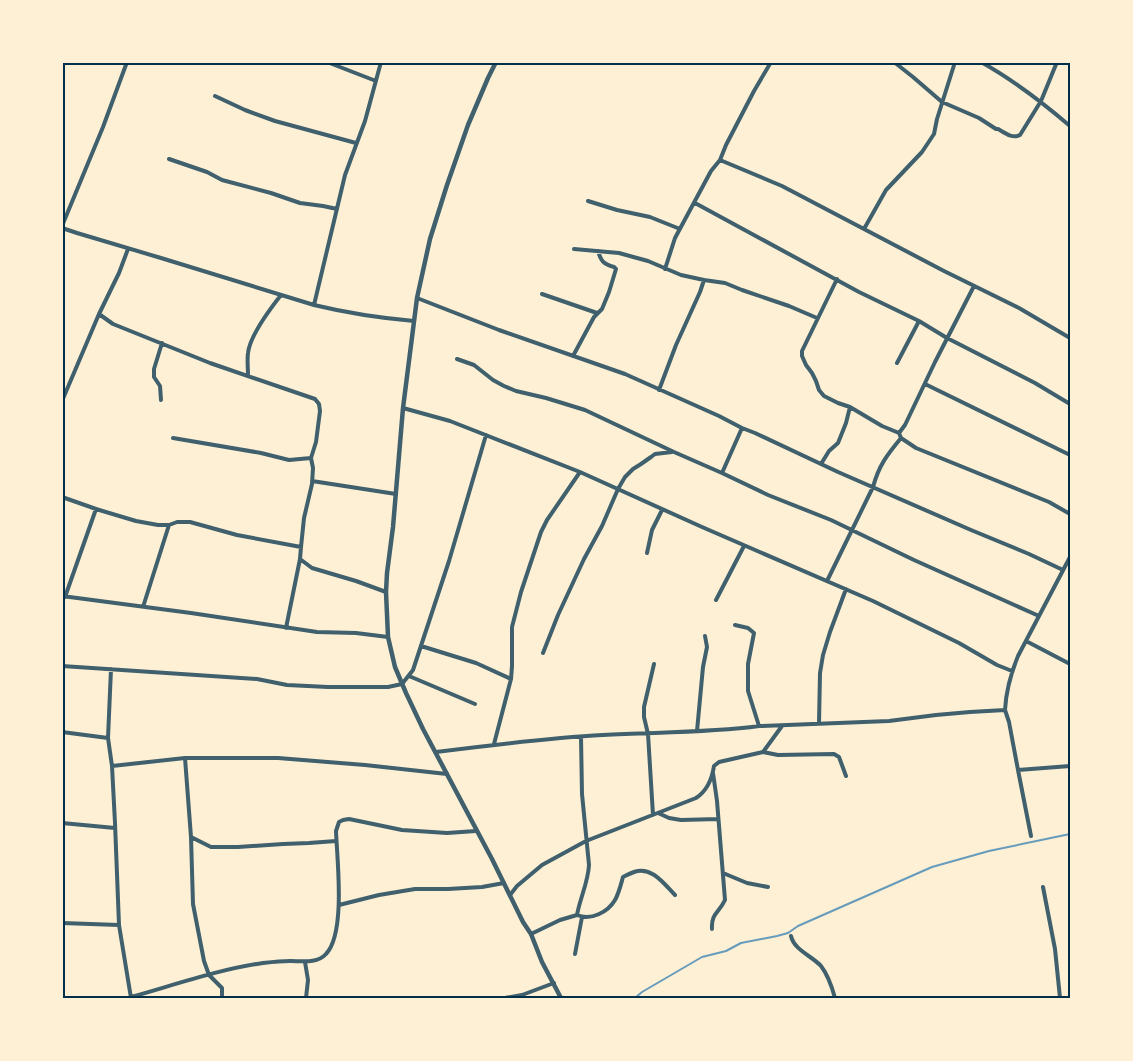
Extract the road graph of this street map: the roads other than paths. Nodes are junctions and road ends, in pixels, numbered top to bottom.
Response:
1 (127, 62) edge
2 (327, 62) edge
3 (381, 62) edge
4 (496, 62) edge
5 (771, 62) edge
6 (894, 62) edge
7 (955, 62) edge
8 (982, 62) edge
9 (1057, 62) edge
10 (376, 81) junction
11 (215, 96) dead end
12 (1040, 101) junction
13 (942, 102) junction
14 (1070, 126) edge
15 (356, 143) junction
16 (168, 159) dead end
17 (720, 160) junction
18 (588, 200) dead end
19 (695, 203) junction
20 (337, 209) junction
21 (62, 227) edge
22 (680, 229) junction
23 (864, 229) junction
24 (128, 249) junction
25 (574, 249) dead end
26 (598, 251) junction
27 (665, 268) junction
28 (837, 279) junction
29 (704, 280) junction
30 (974, 286) junction
31 (542, 294) dead end
32 (281, 295) junction
33 (417, 298) junction
34 (314, 305) junction
35 (99, 314) junction
36 (597, 314) junction
37 (818, 318) junction
38 (414, 321) junction
39 (919, 321) junction
40 (948, 338) junction
41 (1070, 338) edge
42 (162, 343) junction
43 (573, 356) junction
44 (457, 359) dead end
45 (897, 363) dead end
46 (248, 376) junction
47 (925, 384) junction
48 (659, 390) junction
49 (161, 400) dead end
50 (62, 401) edge
51 (1070, 404) edge
52 (850, 407) junction
53 (403, 408) junction
54 (742, 428) junction
55 (486, 435) junction
56 (900, 436) junction
57 (173, 438) dead end
58 (674, 452) junction
59 (1070, 455) edge
60 (310, 458) junction
61 (821, 464) junction
62 (580, 472) junction
63 (722, 472) junction
64 (312, 481) junction
65 (873, 486) junction
66 (618, 489) junction
67 (396, 494) junction
68 (62, 497) edge
69 (96, 509) junction
70 (662, 510) junction
71 (1070, 514) edge
72 (169, 524) junction
73 (852, 530) junction
74 (744, 546) junction
75 (300, 547) junction
76 (647, 553) dead end
77 (1070, 557) edge
78 (300, 559) junction
79 (1063, 570) junction
80 (827, 581) junction
81 (846, 589) junction
82 (386, 592) junction
83 (64, 596) edge
84 (716, 600) dead end
85 (143, 607) junction
86 (1039, 616) junction
87 (735, 625) dead end
88 (286, 628) junction
89 (705, 636) dead end
90 (388, 637) junction
91 (1026, 641) junction
92 (421, 646) junction
93 (543, 654) dead end
94 (654, 664) dead end
95 (1070, 664) edge
96 (62, 666) edge
97 (111, 669) junction
98 (1012, 671) junction
99 (409, 676) junction
100 (511, 679) junction
101 (402, 684) junction
102 (475, 704) dead end
103 (1005, 710) junction
104 (819, 723) junction
105 (759, 726) junction
106 (782, 726) junction
107 (697, 731) junction
108 (62, 732) edge
109 (648, 734) junction
110 (580, 737) junction
111 (108, 738) junction
112 (494, 744) junction
113 (436, 752) junction
114 (763, 752) junction
115 (185, 758) junction
116 (112, 766) junction
117 (1070, 766) edge
118 (1018, 770) junction
119 (713, 773) junction
120 (446, 774) junction
121 (846, 776) dead end
122 (658, 813) junction
123 (653, 815) junction
124 (718, 819) junction
125 (62, 822) edge
126 (116, 828) junction
127 (476, 831) junction
128 (1031, 836) dead end
129 (191, 837) junction
130 (336, 841) junction
131 (586, 841) junction
132 (722, 873) junction
133 (504, 883) junction
134 (768, 887) dead end
135 (1043, 887) dead end
136 (510, 895) junction
137 (675, 895) dead end
138 (339, 905) junction
139 (580, 916) junction
140 (62, 923) edge
141 (119, 925) junction
142 (712, 929) dead end
143 (531, 934) junction
144 (791, 936) dead end
145 (575, 954) dead end
146 (305, 962) junction
147 (209, 975) junction
148 (554, 983) junction
149 (131, 998) edge
150 (222, 998) edge
151 (306, 998) edge
152 (505, 998) edge
153 (561, 998) edge
154 (835, 998) edge
155 (1060, 998) edge

1 - 21 street
2 - 10 street
3 - 10 street
4 - 33 street
5 - 17 street
6 - 13 street
7 - 13 street
8 - 12 street
9 - 12 street
10 - 15 street
11 - 15 street
12 - 13 street
12 - 14 street
13 - 23 street
15 - 20 street
16 - 20 street
17 - 19 street
17 - 23 street
18 - 22 street
19 - 22 street
19 - 28 street
20 - 34 street
21 - 24 street
22 - 27 street
23 - 30 street
24 - 32 street
24 - 35 street
25 - 26 street
26 - 27 street
26 - 36 street
27 - 29 street
28 - 37 street
28 - 39 street
29 - 37 street
29 - 48 street
30 - 40 street
30 - 41 street
31 - 36 street
32 - 34 street
32 - 46 street
33 - 38 street
33 - 43 street
34 - 38 street
35 - 42 street
35 - 50 street
36 - 43 street
37 - 52 street
38 - 53 street
39 - 40 street
39 - 45 street
40 - 47 street
40 - 51 street
42 - 46 street
42 - 49 street
43 - 48 street
44 - 58 street
46 - 60 street
47 - 56 street
47 - 59 street
48 - 54 street
52 - 56 street
52 - 61 street
53 - 55 street
53 - 67 street
54 - 61 street
54 - 63 street
55 - 62 street
55 - 92 street
56 - 65 street
56 - 71 street
57 - 60 street
58 - 63 street
58 - 66 street
60 - 64 street
61 - 65 street
62 - 66 street
62 - 100 street
63 - 73 street
64 - 67 street
64 - 75 street
65 - 73 street
65 - 79 street
66 - 70 street
66 - 93 street
67 - 82 street
68 - 69 street
69 - 72 street
69 - 83 street
70 - 74 street
70 - 76 street
72 - 75 street
72 - 85 street
73 - 80 street
73 - 86 street
74 - 80 street
74 - 84 street
75 - 78 street
77 - 79 street
78 - 82 street
78 - 88 street
79 - 86 street
80 - 81 street
81 - 98 street
81 - 104 street
82 - 90 street
83 - 85 street
85 - 88 street
86 - 91 street
87 - 105 street
88 - 90 street
89 - 107 street
90 - 101 street
91 - 95 street
91 - 98 street
92 - 99 street
92 - 100 street
94 - 109 street
96 - 97 street
97 - 101 street
97 - 111 street
98 - 103 street
99 - 101 street
99 - 102 street
100 - 112 street
101 - 113 street
103 - 104 street
103 - 118 street
104 - 106 street
105 - 106 street
105 - 107 street
106 - 114 street
107 - 109 street
108 - 111 street
109 - 110 street
109 - 123 street
110 - 112 street
110 - 131 street
111 - 116 street
112 - 113 street
113 - 120 street
114 - 119 street
114 - 121 street
115 - 116 street
115 - 120 street
115 - 129 street
116 - 126 street
117 - 118 street
118 - 128 street
119 - 122 street
119 - 124 street
120 - 127 street
122 - 123 street
122 - 124 street
123 - 131 street
124 - 132 street
125 - 126 street
126 - 141 street
127 - 130 street
127 - 133 street
129 - 130 street
129 - 147 street
130 - 138 street
131 - 136 street
131 - 139 street
132 - 134 street
132 - 142 street
133 - 136 street
133 - 138 street
135 - 155 street
136 - 143 street
137 - 139 street
138 - 146 street
139 - 143 street
139 - 145 street
140 - 141 street
141 - 149 street
143 - 148 street
144 - 154 street
146 - 147 street
146 - 151 street
147 - 149 street
147 - 150 street
148 - 152 street
148 - 153 street

